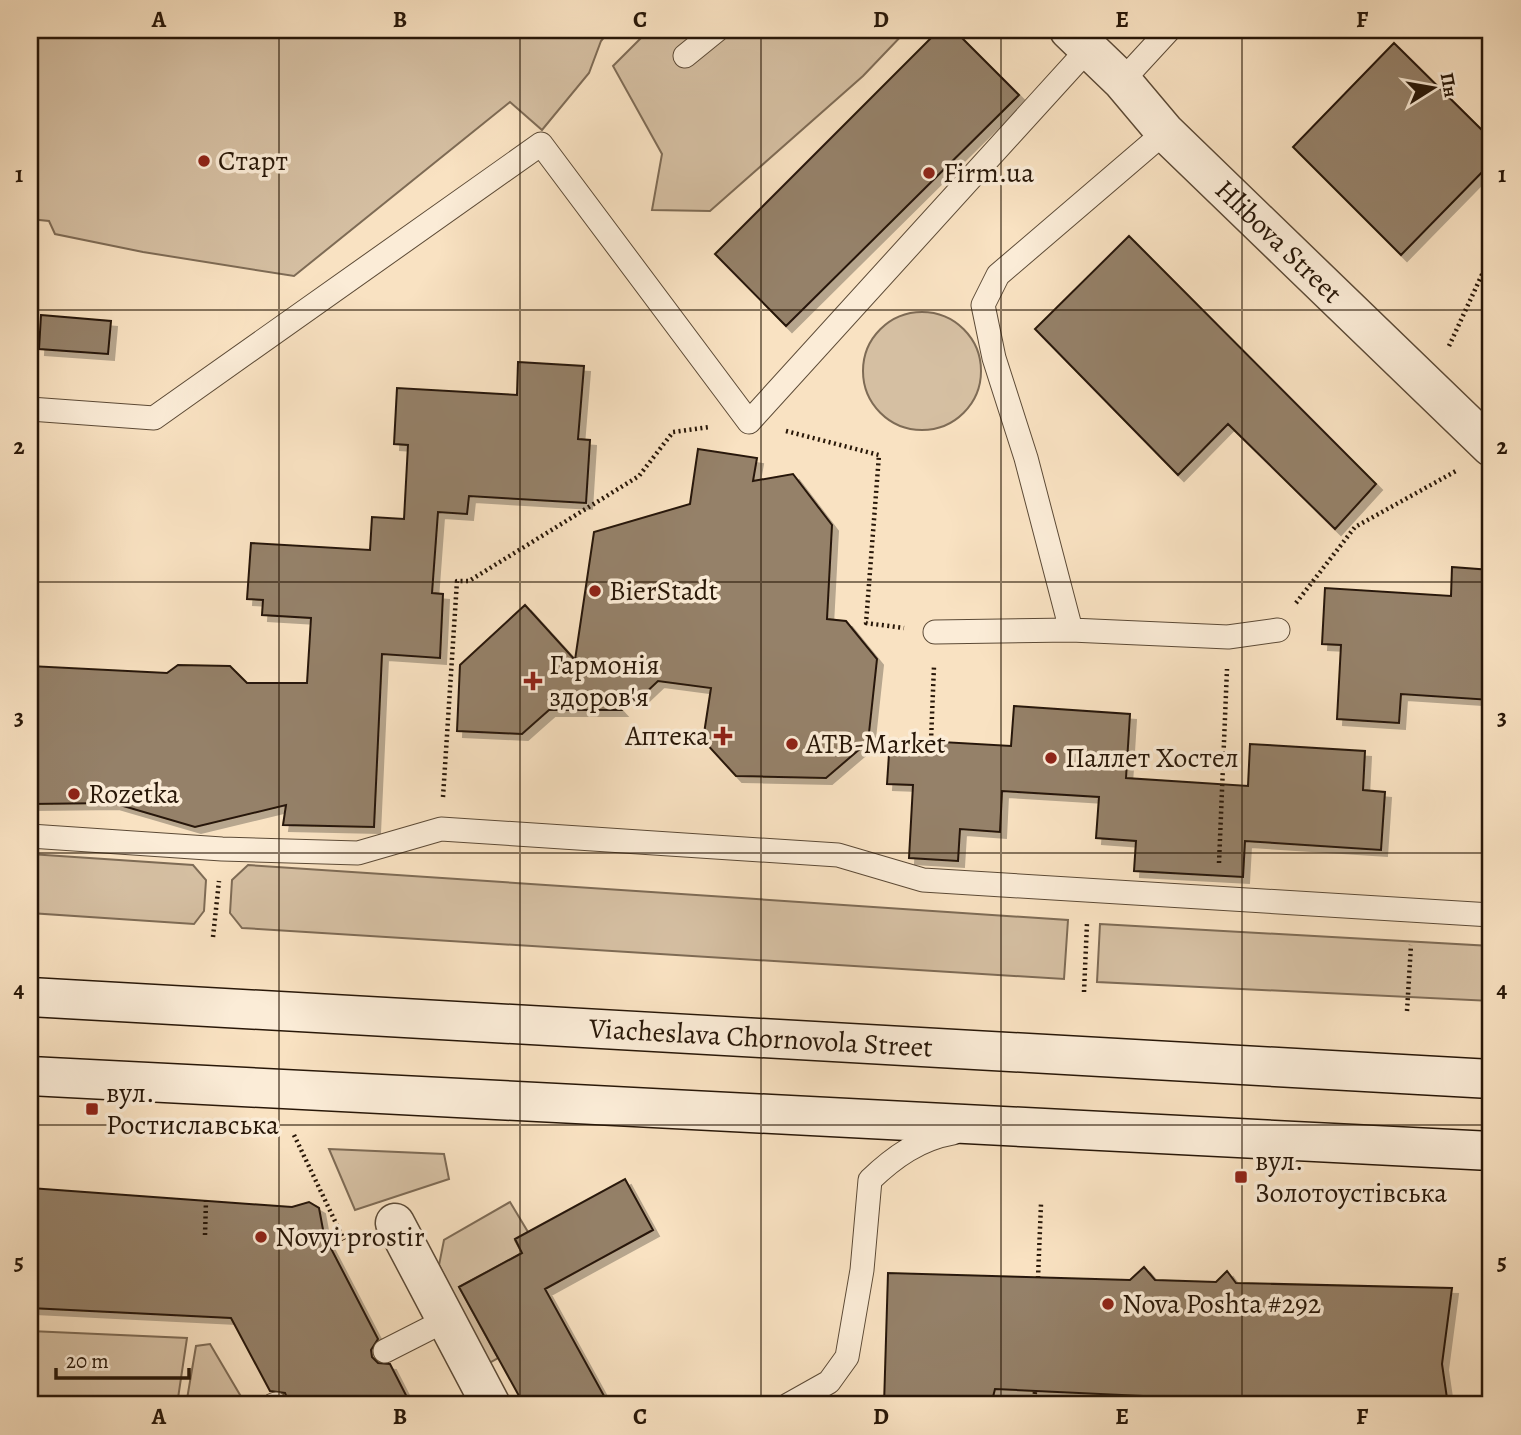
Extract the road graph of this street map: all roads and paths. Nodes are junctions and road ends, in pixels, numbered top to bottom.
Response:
1 (717, 30) edge
2 (1169, 30) edge
3 (1079, 39) edge
4 (685, 56) dead end
5 (1122, 81) junction
6 (1165, 132) junction
7 (1491, 255) edge
8 (1431, 389) junction
9 (30, 409) edge
10 (673, 432) dead end
11 (1491, 447) edge
12 (879, 455) dead end
13 (1457, 470) dead end
14 (1071, 630) junction
15 (1279, 630) joint
16 (935, 632) junction
17 (1228, 636) junction
18 (931, 741) dead end
19 (441, 829) junction
20 (30, 836) edge
21 (222, 849) junction
22 (1088, 891) junction
23 (1217, 899) junction
24 (1413, 911) junction
25 (1491, 915) edge
26 (213, 937) dead end
27 (1084, 992) dead end
28 (30, 997) edge
29 (1407, 1011) dead end
30 (30, 1076) edge
31 (1491, 1079) edge
32 (995, 1126) junction
33 (294, 1135) dead end
34 (1491, 1151) edge
35 (206, 1201) dead end
36 (1041, 1204) dead end
37 (395, 1223) dead end
38 (205, 1235) dead end
39 (344, 1240) dead end
40 (1038, 1278) dead end
41 (446, 1320) junction
42 (384, 1351) dead end
43 (1035, 1391) dead end
44 (491, 1405) edge
45 (788, 1405) edge
46 (1034, 1405) edge

1 - 4 lane
2 - 5 lane
3 - 5 main road, Hlibova Street
3 - 9 lane
5 - 6 main road, Hlibova Street
6 - 8 main road, Hlibova Street
6 - 14 lane
7 - 8 path
8 - 11 main road, Hlibova Street
10 - 19 path
12 - 16 path
13 - 15 path
14 - 16 lane
14 - 17 lane
15 - 17 lane
16 - 18 path
17 - 23 path
19 - 21 lane
19 - 22 lane
20 - 21 lane
21 - 26 path
22 - 23 lane
22 - 27 path
23 - 24 lane
24 - 25 lane
24 - 29 path
28 - 31 main road, Viacheslava Chornovola Street
30 - 32 main road
32 - 34 main road
32 - 45 lane
33 - 39 path
35 - 38 path
36 - 40 path
37 - 41 main road
41 - 42 lane
41 - 44 main road
43 - 46 path

